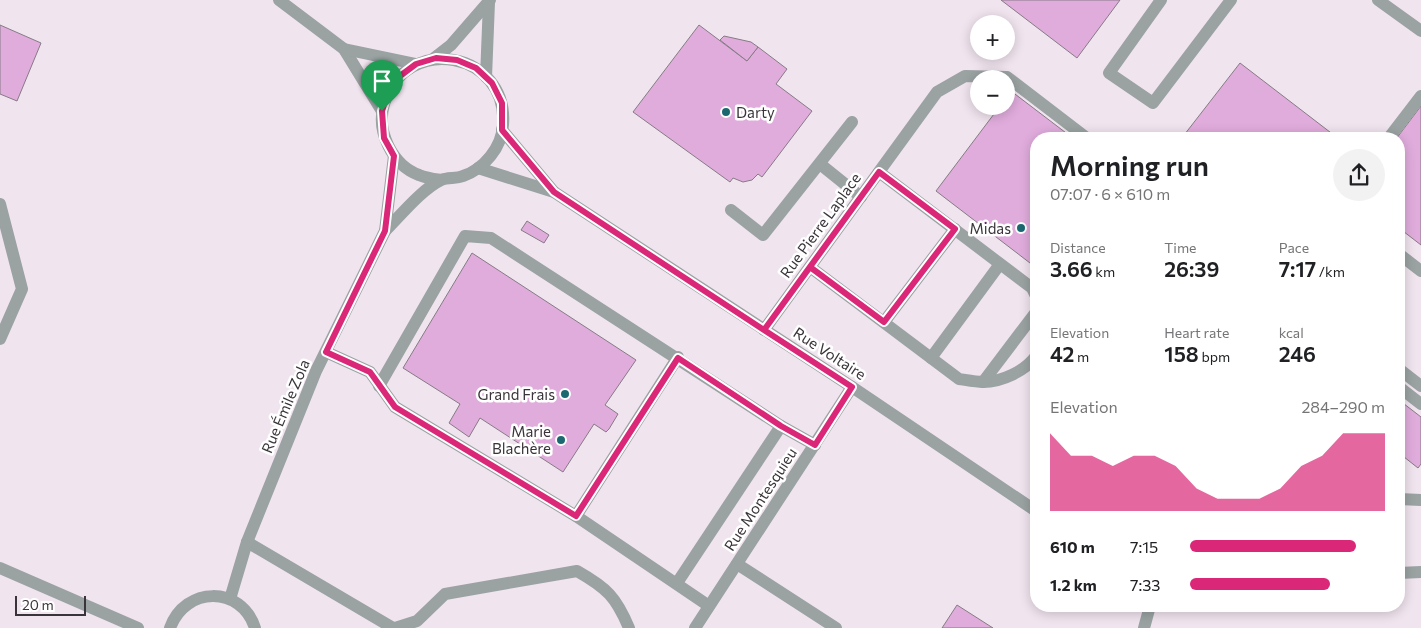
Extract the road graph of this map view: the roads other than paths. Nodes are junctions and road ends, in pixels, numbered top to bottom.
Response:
1 (278, 0) edge
2 (1161, 0) edge
3 (1231, 0) edge
4 (1378, 0) edge
5 (490, 1) edge
6 (1421, 32) edge
7 (344, 49) junction
8 (434, 59) junction
9 (416, 64) junction
10 (486, 77) junction
11 (1421, 96) edge
12 (382, 111) junction
13 (852, 122) dead end
14 (502, 130) junction
15 (1079, 132) edge
16 (1393, 132) edge
17 (394, 156) junction
18 (820, 164) junction
19 (478, 168) junction
20 (879, 172) junction
21 (441, 180) junction
22 (554, 192) junction
23 (860, 197) junction
24 (0, 204) edge
25 (731, 210) dead end
26 (955, 229) junction
27 (385, 231) junction
28 (1405, 258) edge
29 (1000, 264) junction
30 (810, 267) junction
31 (1421, 270) edge
32 (1030, 286) edge
33 (1030, 320) edge
34 (884, 322) junction
35 (764, 330) junction
36 (0, 339) edge
37 (326, 352) junction
38 (678, 358) junction
39 (931, 358) junction
40 (1030, 364) edge
41 (1405, 374) edge
42 (983, 382) junction
43 (379, 386) junction
44 (1421, 386) edge
45 (852, 387) junction
46 (1405, 392) edge
47 (1421, 404) edge
48 (781, 426) junction
49 (815, 445) junction
50 (1405, 499) edge
51 (1421, 500) edge
52 (1030, 507) edge
53 (576, 516) junction
54 (247, 542) junction
55 (737, 564) junction
56 (0, 568) edge
57 (1421, 572) edge
58 (1405, 573) edge
59 (677, 583) junction
60 (230, 599) junction
61 (709, 606) junction
62 (1148, 612) edge
63 (138, 628) edge
64 (170, 628) edge
65 (255, 628) edge
66 (394, 628) edge
67 (629, 628) edge
68 (695, 628) edge
69 (836, 628) edge
70 (1144, 628) edge

1 - 7 street
2 - 3 street
4 - 6 street
5 - 8 street
5 - 10 street
7 - 9 street
7 - 12 street
8 - 9 street
8 - 10 street
9 - 12 street
10 - 14 street
11 - 16 street
12 - 17 street
13 - 18 street
14 - 19 street
14 - 22 street, Rue Voltaire
15 - 20 street, Rue Pierre Laplace
17 - 21 street
17 - 27 street, Rue Émile Zola
18 - 23 street
18 - 25 street
19 - 21 street
19 - 22 street, Rue Voltaire
20 - 23 street, Rue Pierre Laplace
20 - 26 street
21 - 27 street, Rue Émile Zola
22 - 35 street, Rue Voltaire
23 - 30 street, Rue Pierre Laplace
24 - 36 street
26 - 29 street
26 - 34 street
27 - 37 street, Rue Émile Zola
28 - 31 street
29 - 32 street
29 - 39 street
30 - 34 street
30 - 35 street, Rue Pierre Laplace
33 - 42 street
34 - 39 street
35 - 45 street, Rue Voltaire
37 - 43 street
37 - 54 street, Rue Émile Zola
38 - 43 street
38 - 48 street
38 - 53 street
39 - 42 street
40 - 42 street
41 - 44 street
43 - 53 street
45 - 49 street, Rue Montesquieu
45 - 52 street, Rue Voltaire
46 - 47 street
48 - 49 street
48 - 59 street
49 - 55 street, Rue Montesquieu
50 - 51 street
53 - 59 street
54 - 60 street, Rue Émile Zola
54 - 66 street
55 - 61 street, Rue Montesquieu
55 - 69 street
56 - 63 street
57 - 58 street
59 - 61 street
60 - 64 street
60 - 65 street
61 - 68 street, Rue Montesquieu
62 - 70 street
66 - 67 street

